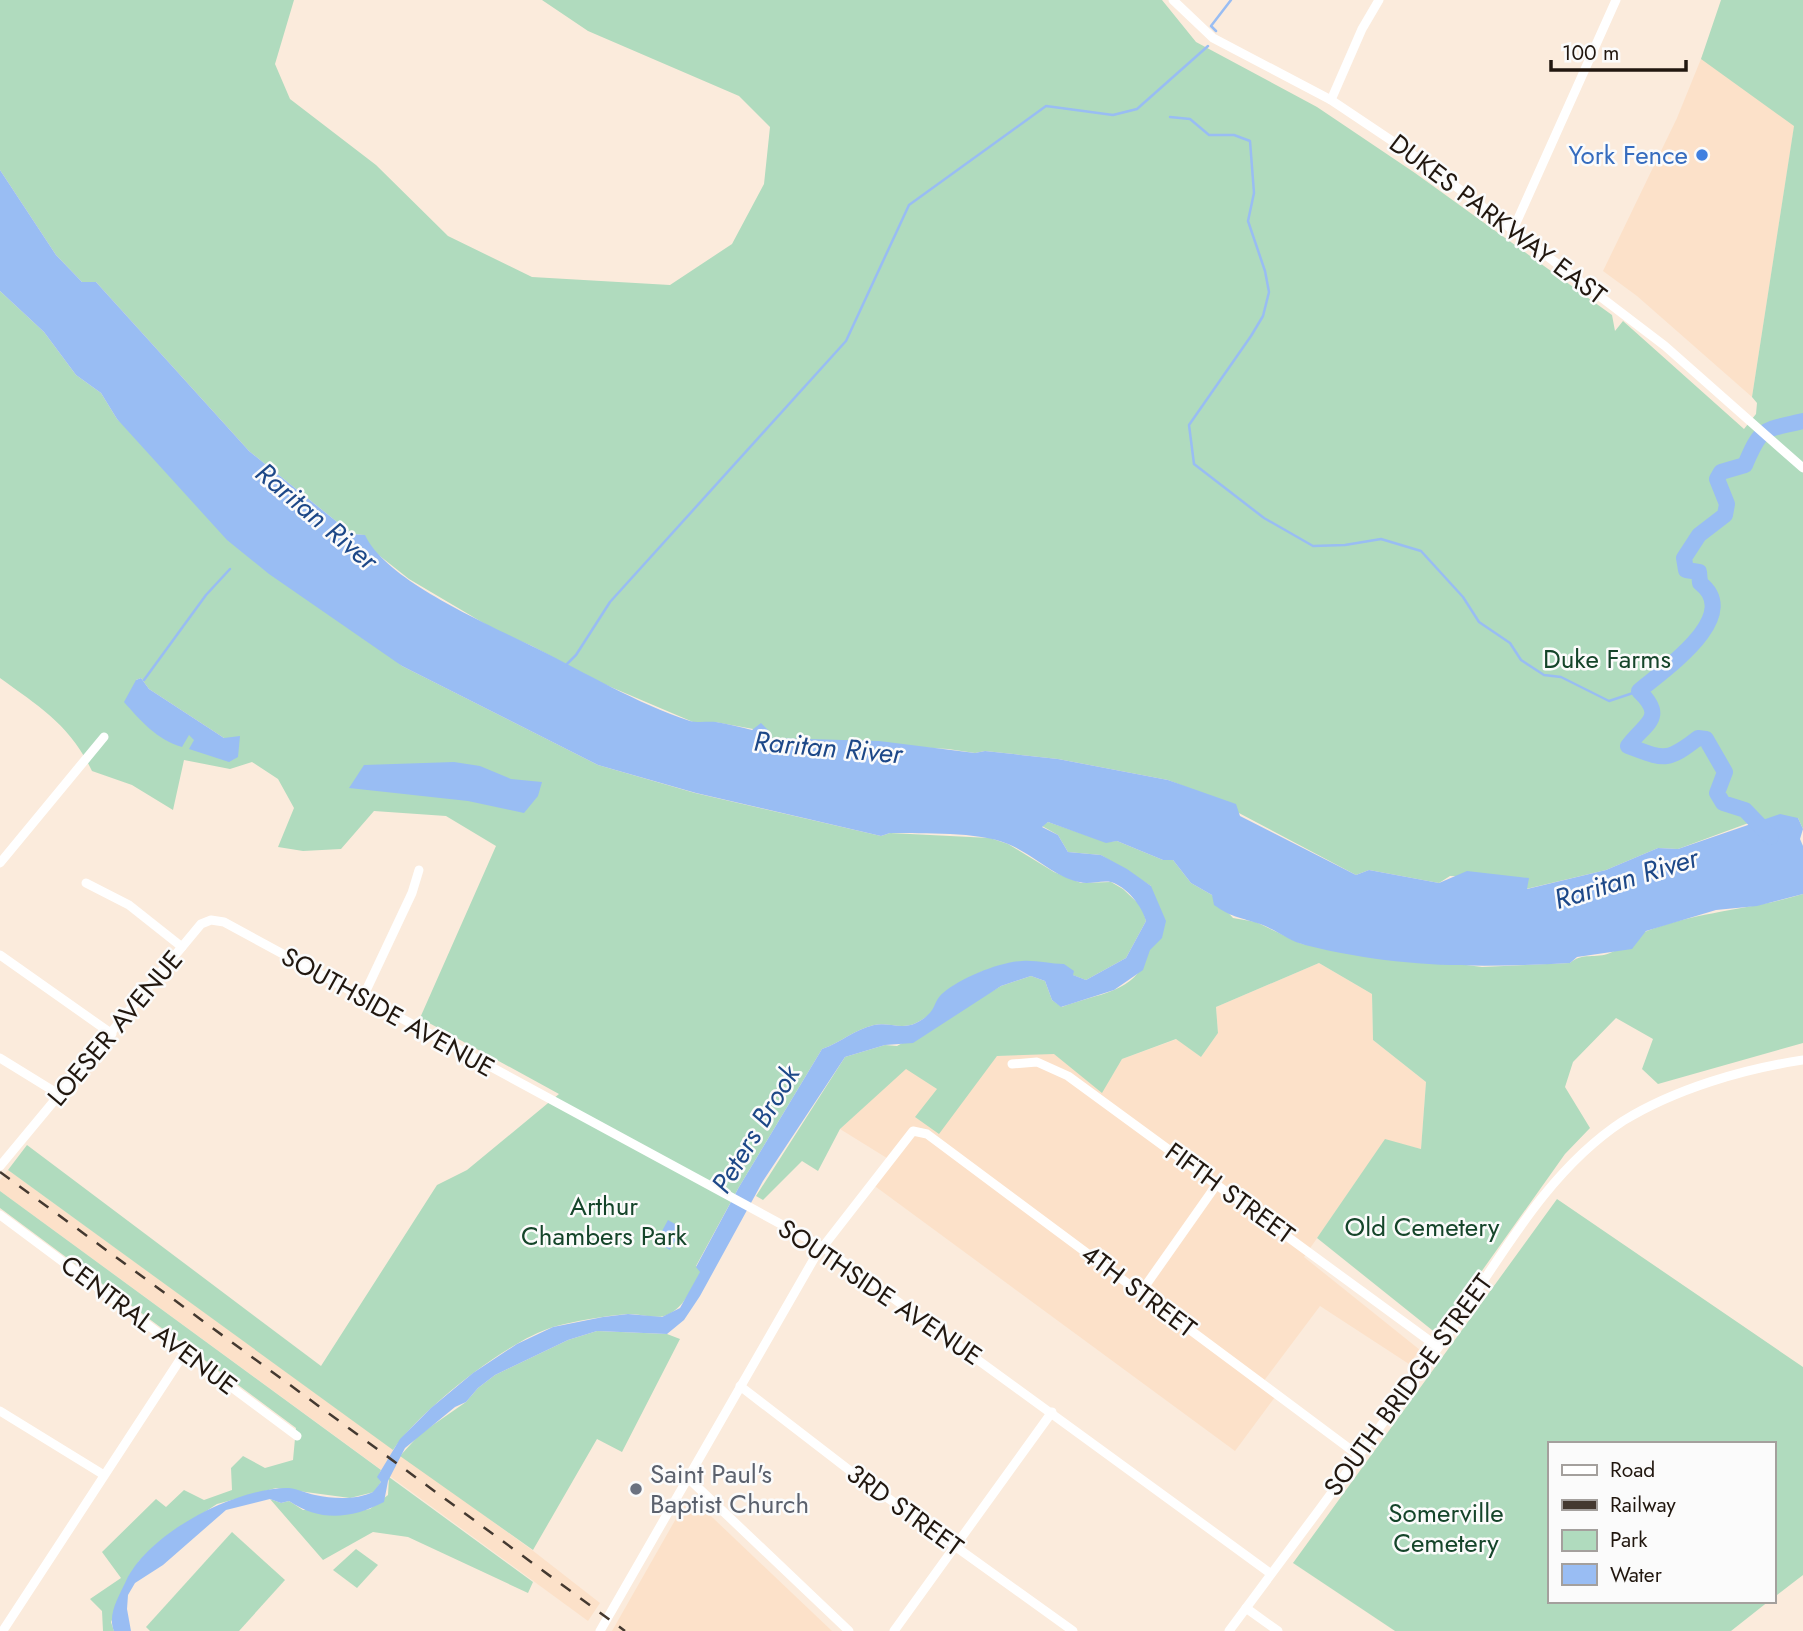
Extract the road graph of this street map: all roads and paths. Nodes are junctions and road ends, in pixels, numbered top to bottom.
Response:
1 (1173, 0) edge
2 (1379, 0) edge
3 (1616, 0) edge
4 (1331, 100) junction
5 (1512, 232) junction
6 (1803, 468) edge
7 (104, 737) dead end
8 (0, 863) edge
9 (419, 870) dead end
10 (86, 883) dead end
11 (242, 932) joint
12 (183, 947) junction
13 (0, 955) edge
14 (363, 997) junction
15 (112, 1034) junction
16 (1803, 1054) edge
17 (0, 1058) edge
18 (1803, 1060) edge
19 (1786, 1063) junction
20 (1012, 1064) dead end
21 (60, 1095) junction
22 (0, 1166) edge
23 (1217, 1184) junction
24 (0, 1215) edge
25 (823, 1247) junction
26 (1141, 1292) junction
27 (1438, 1348) junction
28 (185, 1352) junction
29 (740, 1386) junction
30 (0, 1410) edge
31 (1052, 1412) junction
32 (297, 1436) dead end
33 (1357, 1455) junction
34 (104, 1475) junction
35 (688, 1478) junction
36 (956, 1546) junction
37 (1270, 1573) junction
38 (1246, 1608) junction
39 (4, 1629) edge
40 (600, 1631) edge
41 (849, 1631) edge
42 (894, 1631) edge
43 (1073, 1631) edge
44 (1229, 1631) edge
45 (1278, 1631) edge

1 - 4 street, DUKES PARKWAY EAST
2 - 4 street
3 - 5 street
4 - 5 street, DUKES PARKWAY EAST
5 - 6 street, DUKES PARKWAY EAST
7 - 8 street
9 - 14 street
10 - 12 street
11 - 12 street, LOESER AVENUE
11 - 14 street, SOUTHSIDE AVENUE
12 - 15 street, LOESER AVENUE
13 - 15 street
14 - 25 street, SOUTHSIDE AVENUE
15 - 21 street, LOESER AVENUE
16 - 19 street, SOUTH BRIDGE STREET
17 - 21 street
18 - 19 street, SOUTH BRIDGE STREET
19 - 27 street, SOUTH BRIDGE STREET
20 - 23 street, FIFTH STREET
21 - 22 street, LOESER AVENUE
23 - 26 street
23 - 27 street, FIFTH STREET
24 - 28 street, CENTRAL AVENUE
25 - 26 street, 4TH STREET
25 - 29 street
25 - 31 street, SOUTHSIDE AVENUE
26 - 33 street, 4TH STREET
27 - 33 street, SOUTH BRIDGE STREET
28 - 32 street, CENTRAL AVENUE
28 - 34 street
29 - 35 street
29 - 36 street, 3RD STREET
30 - 34 street
31 - 36 street
31 - 37 street, SOUTHSIDE AVENUE
33 - 37 street, SOUTH BRIDGE STREET
34 - 39 street
35 - 40 street
35 - 41 street
36 - 42 street
36 - 43 street, 3RD STREET
37 - 38 street, SOUTH BRIDGE STREET
38 - 44 street, SOUTH BRIDGE STREET
38 - 45 street

